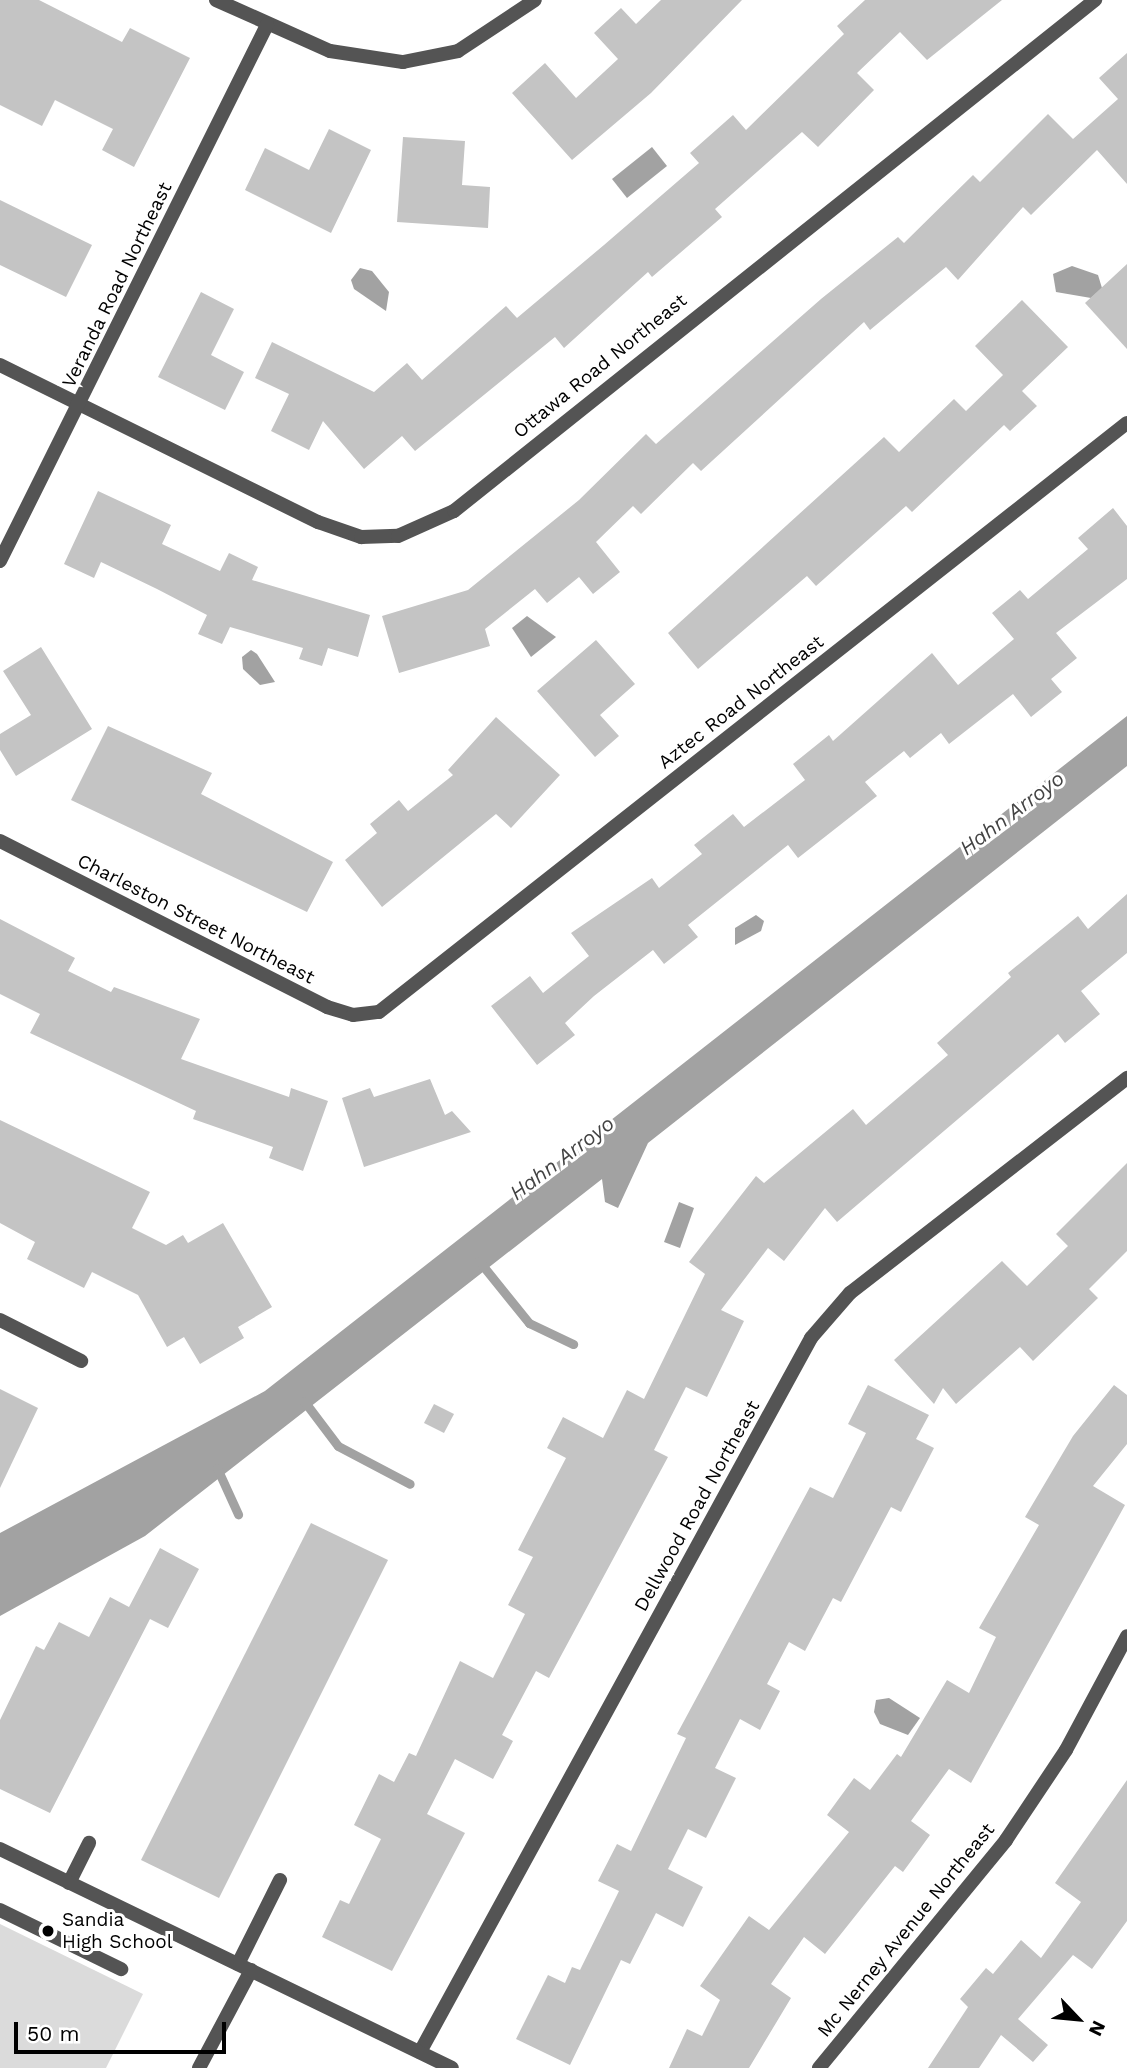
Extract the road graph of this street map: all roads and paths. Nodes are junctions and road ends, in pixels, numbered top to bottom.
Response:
1 (216, 0) edge
2 (535, 0) edge
3 (1095, 0) edge
4 (268, 25) junction
5 (0, 365) edge
6 (79, 405) junction
7 (1127, 423) edge
8 (0, 561) edge
9 (0, 841) edge
10 (379, 1012) joint
11 (1127, 1077) edge
12 (0, 1320) edge
13 (81, 1361) dead end
14 (1127, 1636) edge
15 (89, 1843) dead end
16 (0, 1849) edge
17 (280, 1880) dead end
18 (69, 1883) junction
19 (0, 1910) edge
20 (244, 1967) junction
21 (121, 1969) dead end
22 (420, 2052) junction
23 (199, 2068) edge
24 (452, 2068) edge
25 (819, 2068) edge

1 - 4 street
2 - 4 street
3 - 6 street, Ottawa Road Northeast
4 - 6 street, Veranda Road Northeast
5 - 6 street, Ottawa Road Northeast
6 - 8 street, Veranda Road Northeast
7 - 10 street, Aztec Road Northeast
9 - 10 street, Charleston Street Northeast
11 - 22 street, Dellwood Road Northeast
12 - 13 street
14 - 25 street, Mc Nerney Avenue Northeast
15 - 18 street
16 - 18 street
17 - 20 street
18 - 20 street
19 - 21 street
20 - 22 street
20 - 23 street
22 - 24 street

